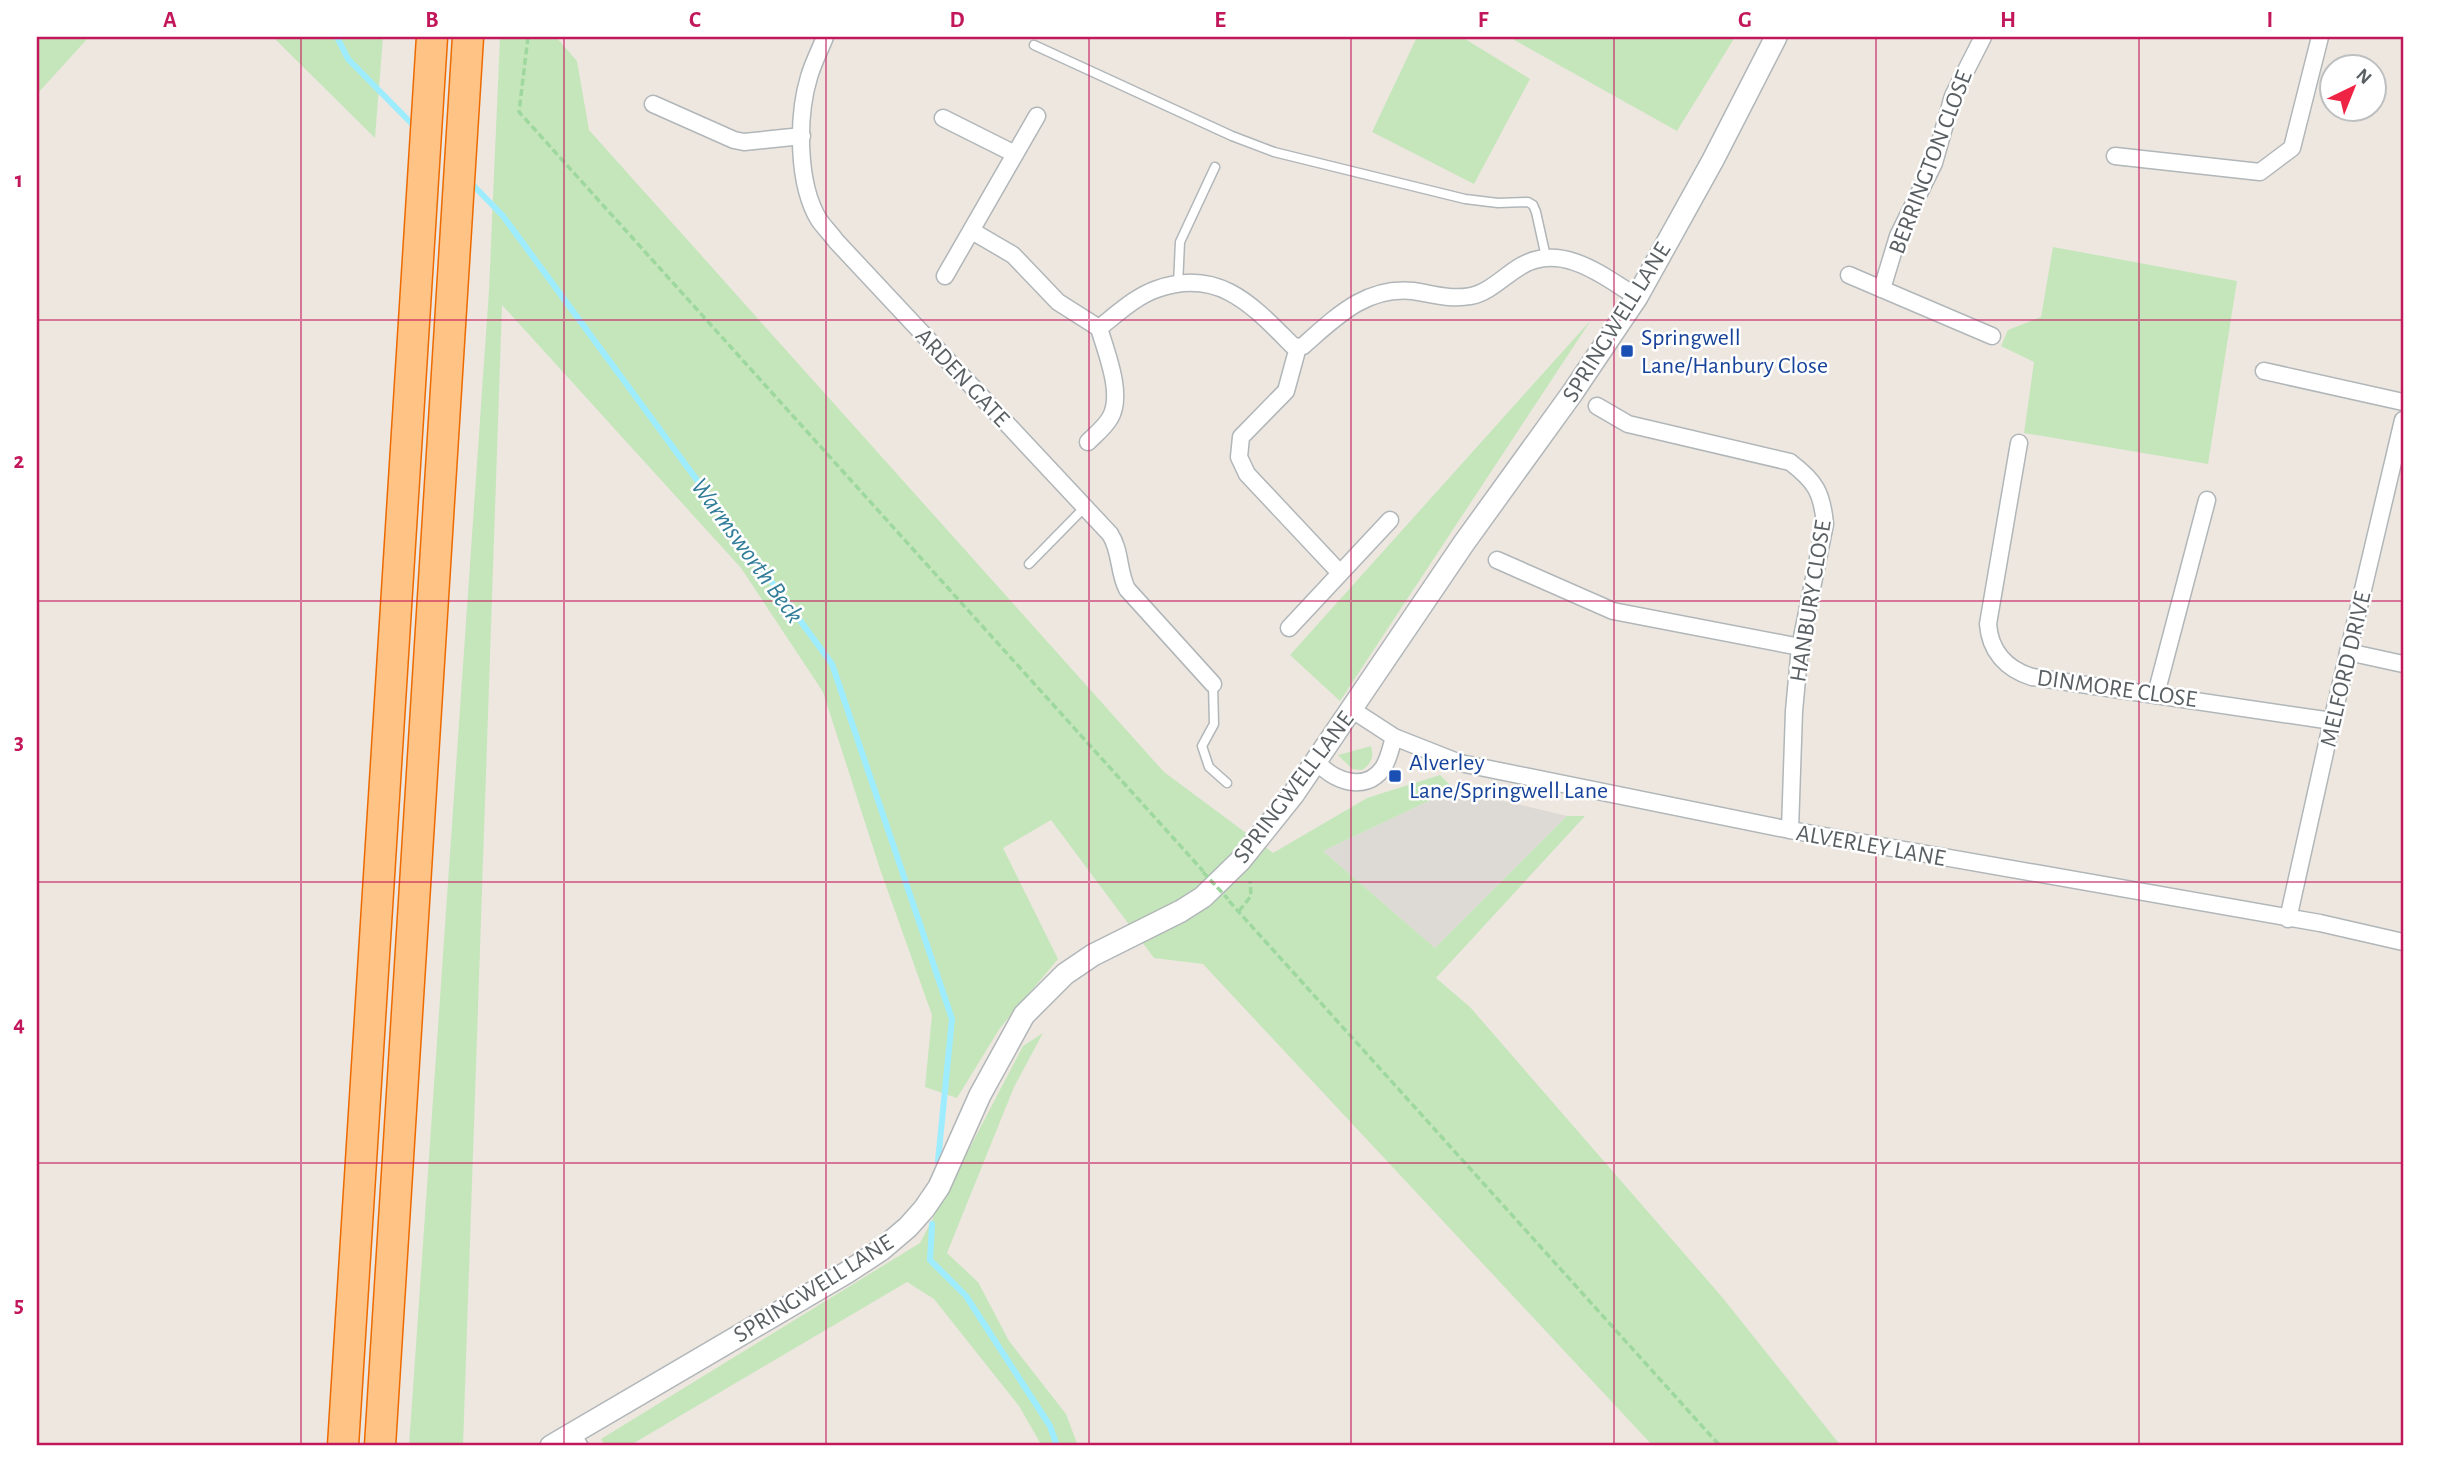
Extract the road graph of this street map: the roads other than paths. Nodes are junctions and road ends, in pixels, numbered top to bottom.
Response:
1 (432, 37) edge
2 (468, 37) edge
3 (825, 37) edge
4 (1776, 37) edge
5 (1983, 37) edge
6 (2320, 37) edge
7 (1034, 45) dead end
8 (653, 104) dead end
9 (1037, 116) dead end
10 (943, 118) dead end
11 (802, 136) junction
12 (1016, 154) junction
13 (2115, 156) dead end
14 (1216, 167) dead end
15 (972, 230) junction
16 (1546, 257) junction
17 (1849, 275) dead end
18 (946, 276) dead end
19 (1178, 285) junction
20 (1882, 289) junction
21 (1637, 297) junction
22 (1099, 328) junction
23 (1992, 336) dead end
24 (1298, 348) junction
25 (2264, 371) dead end
26 (2403, 402) edge
27 (1597, 406) dead end
28 (2403, 420) edge
29 (1088, 442) dead end
30 (2019, 443) dead end
31 (2397, 477) edge
32 (2207, 500) dead end
33 (1085, 507) junction
34 (1390, 520) dead end
35 (1497, 560) dead end
36 (1029, 564) dead end
37 (1340, 573) junction
38 (1289, 628) dead end
39 (1800, 648) junction
40 (2348, 652) junction
41 (2403, 664) edge
42 (1213, 684) joint
43 (2156, 694) junction
44 (1351, 709) junction
45 (2332, 721) junction
46 (1394, 737) junction
47 (1316, 761) junction
48 (1227, 783) dead end
49 (1790, 831) junction
50 (2288, 919) junction
51 (2403, 942) edge
52 (580, 1439) edge
53 (343, 1446) edge
54 (380, 1446) edge
55 (551, 1446) edge

1 - 53 highway
2 - 54 highway
3 - 11 street, ARDEN GATE
4 - 21 street, SPRINGWELL LANE
5 - 20 street, BERRINGTON CLOSE
6 - 13 street
7 - 16 lane
8 - 11 street
9 - 12 street
10 - 12 street
11 - 33 street, ARDEN GATE
12 - 15 street
14 - 19 lane
15 - 18 street
15 - 22 street
16 - 21 street
16 - 24 street
17 - 20 street
19 - 22 street
19 - 24 street
20 - 23 street
21 - 44 street, SPRINGWELL LANE
22 - 29 street
24 - 37 street
25 - 26 street
27 - 39 street, HANBURY CLOSE
28 - 31 street, MELFORD DRIVE
30 - 43 street, DINMORE CLOSE
31 - 40 street, MELFORD DRIVE
32 - 43 street
33 - 36 lane
33 - 42 street, ARDEN GATE
34 - 37 street
35 - 39 street
37 - 38 street
39 - 49 street, HANBURY CLOSE
40 - 41 street
40 - 45 street, MELFORD DRIVE
42 - 48 lane
43 - 45 street, DINMORE CLOSE
44 - 46 street, ALVERLEY LANE
44 - 47 street, SPRINGWELL LANE
45 - 50 street, MELFORD DRIVE
46 - 47 street
46 - 49 street, ALVERLEY LANE
47 - 52 street, SPRINGWELL LANE
49 - 50 street, ALVERLEY LANE
50 - 51 street, ALVERLEY LANE
52 - 55 street, SPRINGWELL LANE

